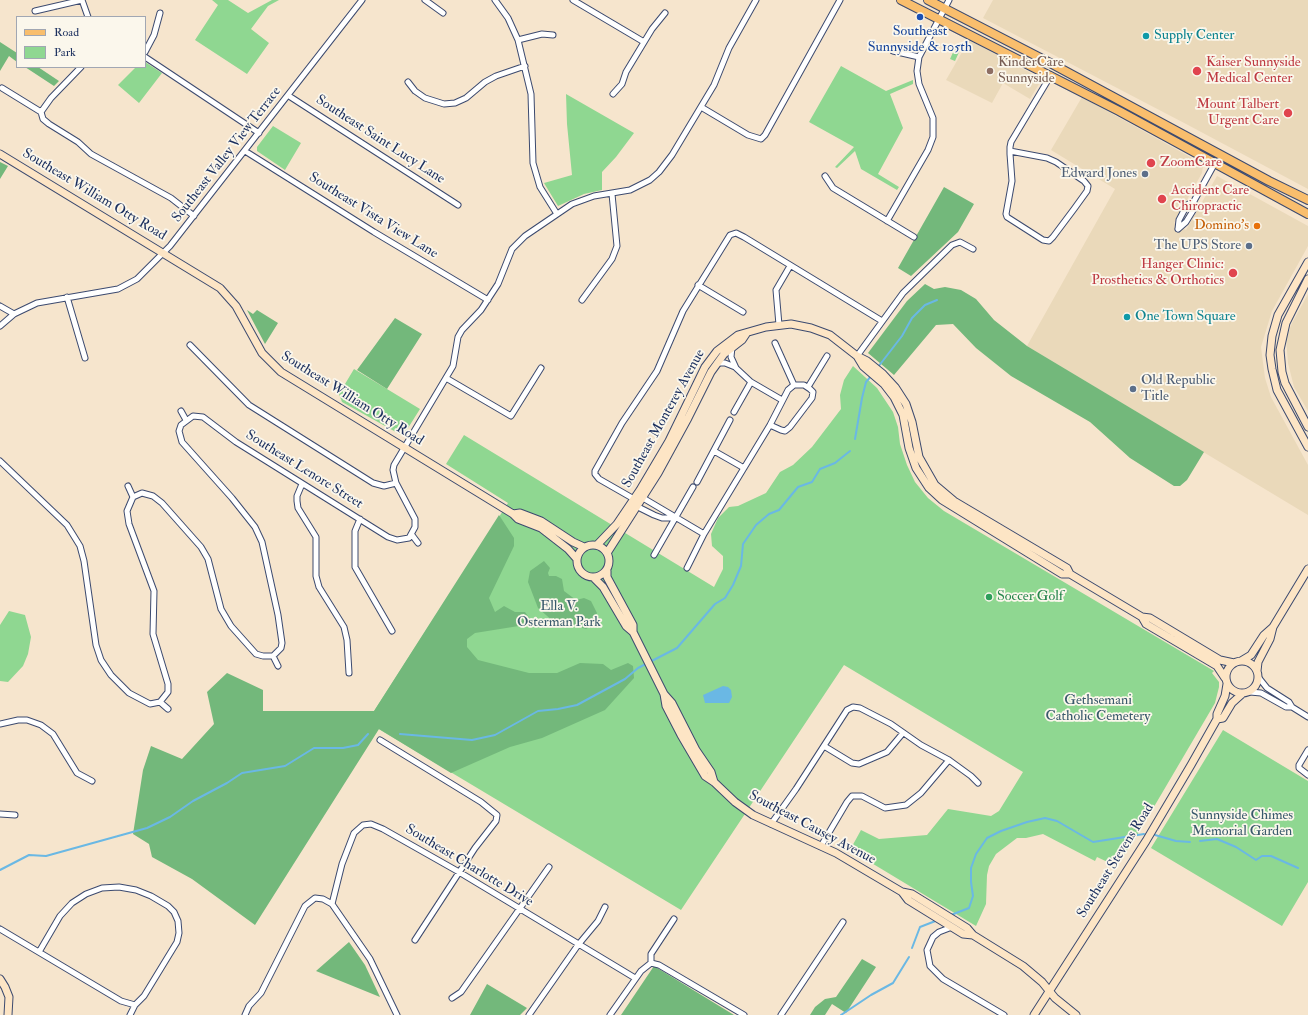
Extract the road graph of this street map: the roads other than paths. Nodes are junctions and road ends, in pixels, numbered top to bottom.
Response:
1 (82, 0) edge
2 (362, 0) edge
3 (425, 0) edge
4 (495, 0) edge
5 (573, 0) edge
6 (756, 0) edge
7 (840, 0) edge
8 (901, 0) edge
9 (928, 0) edge
10 (949, 0) edge
11 (945, 9) junction
12 (35, 11) dead end
13 (160, 13) dead end
14 (443, 13) dead end
15 (665, 13) dead end
16 (88, 16) edge
17 (940, 19) junction
18 (553, 35) dead end
19 (518, 40) junction
20 (644, 42) junction
21 (146, 50) edge
22 (894, 51) dead end
23 (146, 58) edge
24 (920, 58) junction
25 (525, 66) junction
26 (80, 68) edge
27 (1051, 75) junction
28 (1079, 78) junction
29 (408, 82) dead end
30 (2, 88) dead end
31 (613, 94) dead end
32 (289, 96) junction
33 (701, 107) junction
34 (1119, 111) junction
35 (41, 112) junction
36 (1145, 114) junction
37 (259, 133) junction
38 (245, 151) junction
39 (1010, 151) junction
40 (0, 154) edge
41 (1215, 164) junction
42 (825, 176) dead end
43 (612, 194) junction
44 (1194, 200) junction
45 (1308, 200) edge
46 (458, 205) dead end
47 (557, 214) junction
48 (1308, 214) edge
49 (194, 216) junction
50 (886, 221) junction
51 (914, 238) dead end
52 (973, 249) dead end
53 (164, 253) junction
54 (1308, 262) edge
55 (790, 266) junction
56 (1308, 279) edge
57 (698, 285) junction
58 (67, 297) junction
59 (488, 300) junction
60 (582, 300) dead end
61 (0, 306) edge
62 (743, 312) dead end
63 (14, 314) junction
64 (882, 321) junction
65 (779, 325) junction
66 (0, 326) edge
67 (746, 334) junction
68 (775, 343) dead end
69 (190, 345) dead end
70 (732, 347) junction
71 (827, 356) dead end
72 (857, 356) junction
73 (85, 358) dead end
74 (716, 363) junction
75 (541, 368) dead end
76 (736, 368) junction
77 (446, 378) junction
78 (751, 382) junction
79 (794, 385) junction
80 (808, 387) junction
81 (782, 400) junction
82 (181, 411) dead end
83 (734, 412) dead end
84 (186, 420) junction
85 (730, 420) dead end
86 (770, 425) junction
87 (1308, 427) edge
88 (404, 447) junction
89 (1308, 447) edge
90 (714, 451) junction
91 (0, 461) edge
92 (744, 468) junction
93 (396, 483) junction
94 (302, 484) junction
95 (128, 486) dead end
96 (133, 497) junction
97 (643, 498) junction
98 (634, 499) junction
99 (638, 507) junction
100 (513, 514) junction
101 (675, 518) junction
102 (360, 519) junction
103 (412, 534) junction
104 (704, 534) junction
105 (418, 543) dead end
106 (597, 545) junction
107 (584, 547) junction
108 (607, 553) junction
109 (654, 555) dead end
110 (576, 558) junction
111 (687, 568) dead end
112 (1308, 569) edge
113 (607, 571) junction
114 (594, 578) junction
115 (1142, 617) junction
116 (1273, 627) junction
117 (392, 631) dead end
118 (633, 632) junction
119 (273, 656) junction
120 (1238, 662) junction
121 (278, 666) dead end
122 (349, 673) dead end
123 (1258, 675) junction
124 (1226, 681) junction
125 (1250, 692) junction
126 (1242, 694) junction
127 (160, 702) junction
128 (1292, 708) junction
129 (168, 709) dead end
130 (1308, 717) edge
131 (1218, 720) junction
132 (0, 724) edge
133 (903, 733) junction
134 (380, 740) dead end
135 (824, 746) junction
136 (1308, 750) edge
137 (949, 760) junction
138 (1308, 775) edge
139 (92, 782) dead end
140 (978, 783) dead end
141 (0, 814) edge
142 (15, 815) dead end
143 (770, 824) junction
144 (821, 846) junction
145 (549, 867) dead end
146 (459, 872) junction
147 (902, 892) junction
148 (332, 904) junction
149 (605, 907) dead end
150 (520, 910) junction
151 (674, 919) dead end
152 (843, 922) dead end
153 (952, 924) junction
154 (0, 929) edge
155 (415, 940) dead end
156 (578, 945) junction
157 (39, 952) junction
158 (651, 963) junction
159 (635, 978) junction
160 (0, 979) edge
161 (1049, 991) junction
162 (452, 998) dead end
163 (135, 1005) junction
164 (8, 1015) edge
165 (130, 1015) edge
166 (245, 1015) edge
167 (397, 1015) edge
168 (529, 1015) edge
169 (610, 1015) edge
170 (744, 1015) edge
171 (781, 1015) edge
172 (1004, 1015) edge
173 (1034, 1015) edge
174 (1076, 1015) edge

1 - 12 street
1 - 16 street
2 - 32 street, Southeast Valley View Terrace
3 - 14 street
4 - 19 street
5 - 20 street
6 - 33 street
7 - 33 street
8 - 17 main road
9 - 11 main road
10 - 11 street
11 - 17 street
11 - 28 main road
13 - 21 street
15 - 20 street
17 - 24 street
17 - 27 main road
18 - 19 street
19 - 25 street
20 - 31 street
22 - 24 street
23 - 37 street
24 - 50 street
25 - 29 street
25 - 47 street
26 - 35 street
27 - 28 main road
27 - 34 main road
27 - 39 street
28 - 36 main road
30 - 35 street
32 - 37 street, Southeast Valley View Terrace
32 - 46 street, Southeast Saint Lucy Lane
33 - 43 street
34 - 36 main road
34 - 41 main road
35 - 49 street
36 - 45 main road
37 - 38 street, Southeast Valley View Terrace
38 - 49 street, Southeast Valley View Terrace
38 - 59 street, Southeast Vista View Lane
39 - 39 street
40 - 53 street, Southeast William Otty Road
41 - 44 street
41 - 48 main road
42 - 50 street
43 - 47 street
43 - 60 street
44 - 44 street
47 - 59 street
49 - 53 street, Southeast Valley View Terrace
50 - 51 street
52 - 64 street
53 - 58 street, Southeast Valley View Terrace
53 - 88 street, Southeast William Otty Road
54 - 89 street
55 - 57 street
55 - 64 street
55 - 65 street
56 - 87 street
57 - 62 street
57 - 98 street
58 - 63 street, Southeast Valley View Terrace
58 - 73 street
59 - 77 street
61 - 63 street
63 - 66 street, Southeast Valley View Terrace
64 - 72 street
65 - 67 street, Southeast Monterey Avenue
65 - 72 street, Southeast Monterey Avenue
67 - 70 street, Southeast Monterey Avenue
67 - 98 street, Southeast Monterey Avenue
68 - 79 street
69 - 93 street
70 - 74 street, Southeast Monterey Avenue
70 - 76 street
71 - 80 street
72 - 115 street, Southeast Monterey Avenue
74 - 76 street
74 - 97 street, Southeast Monterey Avenue
75 - 77 street
76 - 78 street
77 - 88 street
78 - 81 street
78 - 83 street
79 - 80 street
79 - 81 street
80 - 86 street
81 - 86 street
82 - 84 street
84 - 94 street, Southeast Lenore Street
84 - 119 street
85 - 90 street
86 - 92 street
88 - 93 street
88 - 100 street, Southeast William Otty Road
90 - 92 street
90 - 101 street
91 - 127 street
92 - 104 street
93 - 103 street
94 - 102 street, Southeast Lenore Street
94 - 122 street
95 - 96 street
96 - 119 street
96 - 127 street
97 - 98 street
97 - 99 street, Southeast Monterey Avenue
97 - 101 street
98 - 99 street
98 - 106 street, Southeast Monterey Avenue
99 - 101 street
99 - 108 street, Southeast Monterey Avenue
100 - 107 street, Southeast William Otty Road
100 - 110 street, Southeast William Otty Road
101 - 104 street
101 - 109 street
102 - 103 street, Southeast Lenore Street
102 - 117 street
103 - 105 street
104 - 111 street
106 - 107 street
106 - 108 street
107 - 110 street
108 - 113 street
110 - 114 street
112 - 116 street
113 - 114 street
113 - 118 street, Southeast Causey Avenue
114 - 118 street, Southeast Causey Avenue
115 - 120 street, Southeast Monterey Avenue
115 - 124 street, Southeast Monterey Avenue
116 - 120 street
116 - 123 street
118 - 143 street, Southeast Causey Avenue
119 - 121 street
120 - 123 street
120 - 124 street
123 - 125 street
123 - 128 street
124 - 126 street
124 - 131 street, Southeast Stevens Road
125 - 126 street
125 - 128 street
126 - 131 street, Southeast Stevens Road
127 - 129 street
128 - 130 street
131 - 161 street, Southeast Stevens Road
132 - 139 street
133 - 135 street
133 - 135 street
133 - 137 street
134 - 146 street
135 - 143 street
136 - 138 street
137 - 140 street
137 - 144 street
141 - 142 street
143 - 144 street, Southeast Causey Avenue
144 - 147 street, Southeast Causey Avenue
145 - 150 street
146 - 148 street, Southeast Charlotte Drive
146 - 150 street, Southeast Charlotte Drive
146 - 155 street
147 - 153 street, Southeast Causey Avenue
147 - 153 street, Southeast Causey Avenue
148 - 166 street
148 - 167 street
149 - 156 street
150 - 156 street, Southeast Charlotte Drive
150 - 162 street
151 - 158 street
152 - 171 street
153 - 161 street, Southeast Causey Avenue
153 - 172 street
154 - 157 street
156 - 159 street, Southeast Charlotte Drive
156 - 168 street
157 - 163 street
157 - 163 street
158 - 159 street
158 - 170 street
159 - 169 street
160 - 164 street
161 - 173 street, Southeast Stevens Road
161 - 174 street, Southeast Causey Avenue
163 - 165 street

